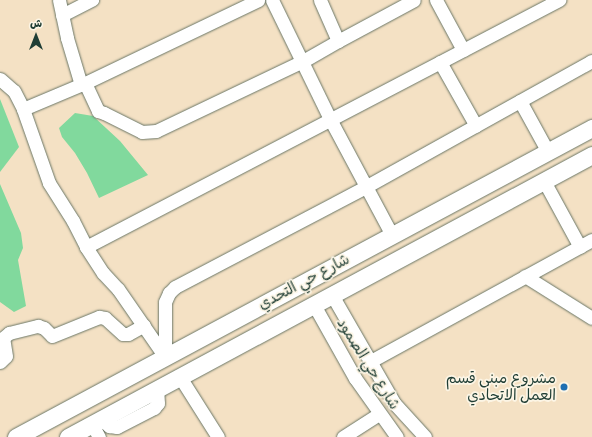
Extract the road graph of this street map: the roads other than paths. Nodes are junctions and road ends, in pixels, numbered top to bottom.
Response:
1 (59, 0) edge
2 (92, 0) edge
3 (258, 0) edge
4 (272, 0) edge
5 (320, 0) edge
6 (414, 0) edge
7 (436, 0) edge
8 (559, 0) edge
9 (62, 15) junction
10 (338, 41) junction
11 (462, 50) junction
12 (303, 61) junction
13 (592, 61) edge
14 (440, 62) junction
15 (0, 79) edge
16 (83, 84) junction
17 (520, 101) junction
18 (23, 109) junction
19 (330, 119) junction
20 (476, 126) junction
21 (592, 128) edge
22 (548, 152) junction
23 (592, 155) edge
24 (544, 181) junction
25 (367, 186) junction
26 (392, 235) junction
27 (592, 240) edge
28 (86, 247) junction
29 (580, 247) junction
30 (525, 276) junction
31 (332, 295) junction
32 (314, 305) junction
33 (252, 310) junction
34 (592, 318) edge
35 (144, 325) junction
36 (212, 332) junction
37 (263, 332) junction
38 (353, 334) junction
39 (335, 344) junction
40 (223, 354) junction
41 (165, 357) junction
42 (0, 362) edge
43 (369, 362) junction
44 (180, 377) junction
45 (379, 414) junction
46 (97, 427) edge
47 (74, 436) edge
48 (16, 437) edge
49 (218, 437) edge
50 (343, 437) edge
51 (397, 437) edge
52 (425, 437) edge

1 - 9 street
2 - 9 street
3 - 16 street
4 - 12 street
5 - 10 street
6 - 10 street
7 - 11 street
8 - 11 street
9 - 16 street
10 - 12 street
11 - 14 street
12 - 16 street
12 - 19 street
13 - 17 street
14 - 19 street
14 - 20 street
15 - 18 street
16 - 18 street
17 - 20 street
17 - 22 street
18 - 28 street
19 - 25 street
19 - 28 street
20 - 25 street
21 - 22 main road, شارع حي التحدي
22 - 26 main road, شارع حي التحدي
23 - 24 main road, شارع حي التحدي
24 - 29 street
24 - 31 main road, شارع حي التحدي
25 - 26 street
25 - 41 street
26 - 33 main road, شارع حي التحدي
27 - 29 street
28 - 35 street
29 - 30 street
30 - 34 street
30 - 43 street
31 - 32 main road, شارع حي التحدي
31 - 38 street
32 - 37 main road, شارع حي التحدي
32 - 39 street, شارع حي الصمود
33 - 36 main road, شارع حي التحدي
33 - 37 main road
35 - 41 street
35 - 42 street
36 - 40 main road
36 - 41 main road, شارع حي التحدي
37 - 40 main road, شارع حي التحدي
38 - 39 street
38 - 43 street
39 - 45 street, شارع حي الصمود
40 - 44 main road, شارع حي التحدي
41 - 48 main road, شارع حي التحدي
43 - 52 street
44 - 46 main road, شارع حي التحدي
44 - 49 street
45 - 50 street
45 - 51 street, شارع حي الصمود
46 - 47 main road, شارع حي التحدي

